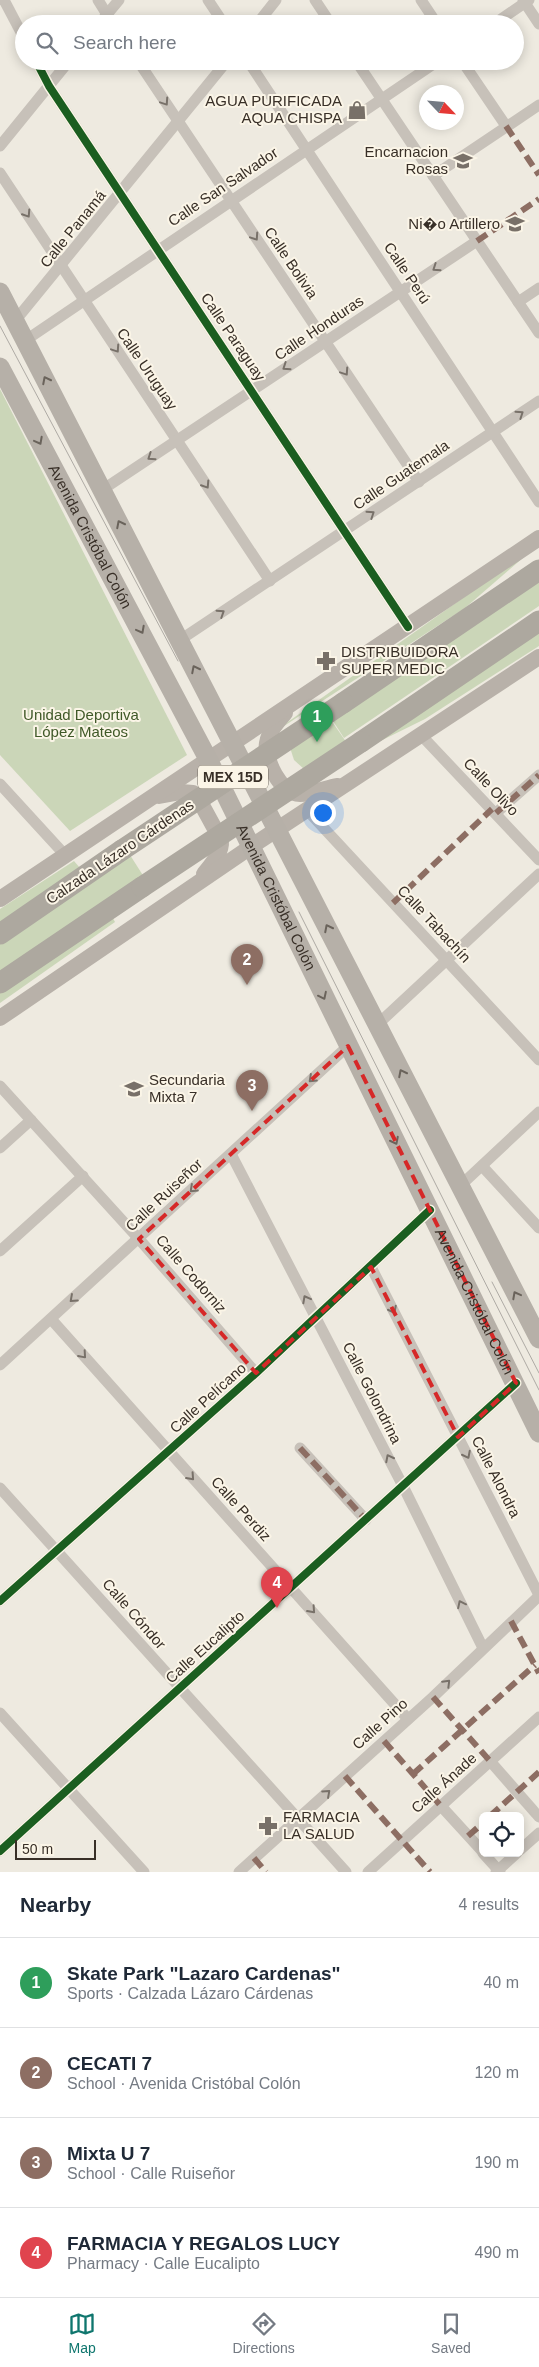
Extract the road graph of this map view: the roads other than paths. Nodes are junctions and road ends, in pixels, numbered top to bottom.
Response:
1 (4, 0) edge
2 (98, 0) edge
3 (119, 0) edge
4 (208, 0) edge
5 (276, 0) edge
6 (315, 0) edge
7 (421, 0) edge
8 (526, 1) edge
9 (104, 15) edge
10 (110, 15) edge
11 (218, 15) edge
12 (264, 15) edge
13 (325, 15) edge
14 (431, 15) edge
15 (507, 15) edge
16 (15, 21) edge
17 (539, 24) edge
18 (41, 70) edge
19 (62, 70) edge
20 (144, 70) edge
21 (219, 70) edge
22 (254, 70) edge
23 (362, 70) edge
24 (425, 70) edge
25 (468, 70) edge
26 (49, 86) junction
27 (382, 100) junction
28 (539, 105) edge
29 (178, 121) junction
30 (506, 126) junction
31 (0, 146) edge
32 (306, 150) junction
33 (0, 173) edge
34 (433, 176) junction
35 (121, 193) junction
36 (231, 200) junction
37 (476, 240) junction
38 (158, 250) junction
39 (61, 266) junction
40 (539, 288) edge
41 (401, 291) junction
42 (0, 292) edge
43 (84, 300) junction
44 (518, 302) junction
45 (15, 321) junction
46 (539, 333) edge
47 (26, 340) junction
48 (325, 342) junction
49 (0, 367) edge
50 (252, 390) junction
51 (539, 401) edge
52 (493, 432) junction
53 (177, 440) junction
54 (419, 482) junction
55 (102, 490) junction
56 (539, 502) edge
57 (344, 531) junction
58 (539, 538) edge
59 (539, 555) edge
60 (539, 570) edge
61 (270, 581) junction
62 (467, 619) junction
63 (539, 621) edge
64 (408, 627) junction
65 (180, 640) junction
66 (538, 659) edge
67 (180, 704) junction
68 (290, 705) junction
69 (217, 712) junction
70 (422, 735) junction
71 (233, 743) junction
72 (208, 759) junction
73 (539, 775) edge
74 (0, 784) edge
75 (348, 784) junction
76 (154, 796) junction
77 (307, 810) junction
78 (496, 814) junction
79 (277, 830) junction
80 (252, 846) junction
81 (64, 856) junction
82 (293, 860) junction
83 (539, 860) edge
84 (264, 873) junction
85 (539, 874) edge
86 (195, 885) junction
87 (0, 898) edge
88 (0, 934) edge
89 (447, 959) junction
90 (0, 983) edge
91 (0, 1018) edge
92 (378, 1024) junction
93 (348, 1046) junction
94 (539, 1060) edge
95 (0, 1086) edge
96 (539, 1112) edge
97 (31, 1120) junction
98 (0, 1148) edge
99 (231, 1154) junction
100 (482, 1166) junction
101 (83, 1176) junction
102 (460, 1186) junction
103 (430, 1210) junction
104 (539, 1228) edge
105 (140, 1239) junction
106 (0, 1251) edge
107 (371, 1267) junction
108 (316, 1318) junction
109 (51, 1319) junction
110 (539, 1338) edge
111 (0, 1365) edge
112 (256, 1373) junction
113 (516, 1383) junction
114 (539, 1433) edge
115 (458, 1437) junction
116 (300, 1448) dead end
117 (168, 1452) junction
118 (404, 1486) junction
119 (0, 1488) edge
120 (366, 1520) junction
121 (58, 1551) junction
122 (292, 1587) junction
123 (539, 1595) edge
124 (0, 1601) edge
125 (483, 1648) junction
126 (180, 1688) junction
127 (0, 1714) edge
128 (539, 1717) edge
129 (408, 1719) junction
130 (490, 1761) junction
131 (68, 1789) junction
132 (441, 1806) junction
133 (539, 1817) edge
134 (298, 1819) junction
135 (539, 1833) edge
136 (524, 1846) edge
137 (479, 1849) edge
138 (0, 1850) edge
139 (486, 1857) edge
140 (513, 1857) edge
141 (498, 1871) edge
142 (144, 1872) edge
143 (239, 1872) edge
144 (346, 1872) edge
145 (368, 1872) edge

1 - 16 street
2 - 9 street
3 - 10 street
4 - 11 street
5 - 12 street
6 - 13 street
7 - 14 street
8 - 15 street
8 - 17 street
18 - 26 street, Calle Paraguay
19 - 26 street
20 -> 29 street, Calle Bolivia
21 - 29 street, Calle Panamá
22 - 32 street, Calle Perú
23 - 27 street
24 - 27 street, Calle San Salvador
25 - 30 street
26 - 31 street
26 - 35 street, Calle Paraguay
27 - 32 street, Calle San Salvador
27 - 34 street
28 - 30 street
29 - 35 street, Calle Panamá
29 - 36 street, Calle Bolivia
30 - 34 street
32 - 36 street, Calle San Salvador
32 - 41 street, Calle Perú
33 -> 39 street, Calle Uruguay
34 - 37 street
35 - 38 street, Calle Paraguay
35 - 39 street, Calle Panamá
36 - 38 street, Calle San Salvador
36 -> 48 street, Calle Bolivia
37 -> 41 street, Calle Honduras
37 - 44 street
38 - 43 street, Calle San Salvador
38 - 50 street, Calle Paraguay
39 - 43 street, Calle Uruguay
39 - 45 street, Calle Panamá
40 - 44 street
41 - 48 street, Calle Honduras
41 - 52 street, Calle Perú
42 - 45 main road, Avenida Cristóbal Colón
43 - 47 street, Calle San Salvador
43 -> 53 street, Calle Uruguay
44 - 46 street
45 - 47 main road, Avenida Cristóbal Colón
55 -> 47 main road, Avenida Cristóbal Colón
48 -> 50 street, Calle Honduras
48 -> 54 street, Calle Bolivia
49 -> 67 main road, Avenida Cristóbal Colón
50 - 53 street, Calle Honduras
50 - 57 street, Calle Paraguay
52 -> 51 street, Calle Guatemala
52 - 54 street, Calle Guatemala
52 - 56 street, Calle Perú
53 -> 55 street, Calle Honduras
53 -> 61 street, Calle Uruguay
57 -> 54 street, Calle Guatemala
65 -> 55 main road, Avenida Cristóbal Colón
57 - 61 street, Calle Guatemala
57 - 64 street, Calle Paraguay
58 - 64 main road, Calzada Lázaro Cárdenas
59 - 62 highway
60 - 62 highway, Calzada Lázaro Cárdenas / MEX 15D
65 -> 61 street, Calle Guatemala
62 - 88 highway, Calzada Lázaro Cárdenas / MEX 15D, bridge
63 - 90 highway, MEX 15D, bridge
64 - 68 main road, Calzada Lázaro Cárdenas
69 -> 65 main road, Avenida Cristóbal Colón
66 - 70 main road
67 - 69 main road
67 - 72 main road, Avenida Cristóbal Colón
68 - 71 main road, Calzada Lázaro Cárdenas
68 - 75 main road
69 - 71 main road, Avenida Cristóbal Colón
70 - 75 main road
70 - 78 street, Calle Olivo
71 - 72 main road, Calzada Lázaro Cárdenas
71 - 79 main road, Avenida Cristóbal Colón
72 - 76 main road, Calzada Lázaro Cárdenas
72 - 80 main road, Avenida Cristóbal Colón
73 - 78 street
74 - 81 street
75 - 77 main road
76 - 81 main road, Calzada Lázaro Cárdenas
76 - 86 main road
77 - 79 main road
77 - 89 street, Calle Tabachín
78 - 83 street, Calle Olivo
79 - 80 main road
79 - 82 main road, Avenida Cristóbal Colón
80 - 84 main road, Avenida Cristóbal Colón
80 - 86 main road
81 - 87 main road, Calzada Lázaro Cárdenas
82 - 84 main road
92 -> 82 main road, Avenida Cristóbal Colón
84 -> 93 main road, Avenida Cristóbal Colón
85 - 89 street
86 - 91 main road
89 - 92 street
89 - 94 street, Calle Tabachín
102 -> 92 main road, Avenida Cristóbal Colón
93 -> 99 street, Calle Ruiseñor
93 -> 103 main road, Avenida Cristóbal Colón
95 - 97 street, Calle Codorniz
96 - 100 street
97 - 98 street
97 - 101 street, Calle Codorniz
99 -> 105 street, Calle Ruiseñor
108 -> 99 street, Calle Golondrina
100 - 102 street
100 - 104 street
101 - 105 street, Calle Codorniz
101 - 106 street
110 -> 102 main road, Avenida Cristóbal Colón
103 - 107 street, Calle Pelícano
103 - 113 main road, Avenida Cristóbal Colón
105 -> 109 street, Calle Ruiseñor
105 - 112 street, Calle Codorniz
107 - 108 street, Calle Pelícano
107 -> 115 street, Calle Alondra
108 - 112 street, Calle Pelícano
118 -> 108 street, Calle Golondrina
109 - 111 street, Calle Ruiseñor
109 -> 117 street, Calle Perdiz
112 - 117 street, Calle Pelícano
113 - 114 main road, Avenida Cristóbal Colón
113 - 115 street, Calle Eucalipto
115 - 118 street, Calle Eucalipto
115 -> 123 street, Calle Alondra
116 - 120 street
117 - 121 street, Calle Pelícano
117 -> 122 street, Calle Perdiz
118 - 120 street, Calle Eucalipto
125 -> 118 street, Calle Golondrina
119 - 121 street, Calle Cóndor
120 - 122 street, Calle Eucalipto
121 - 124 street, Calle Pelícano
121 - 126 street, Calle Cóndor
122 - 126 street, Calle Eucalipto
122 -> 129 street, Calle Perdiz
123 - 125 street, Calle Pino
129 -> 125 street, Calle Pino
126 - 131 street, Calle Eucalipto
126 - 134 street, Calle Cóndor
127 - 131 street
128 - 130 street, Calle Ánade
134 -> 129 street, Calle Pino
130 - 132 street, Calle Ánade
130 - 133 street
131 - 138 street, Calle Eucalipto
131 - 142 street
132 - 137 street
132 - 145 street, Calle Ánade
134 - 143 street, Calle Pino
134 - 144 street, Calle Cóndor
135 - 136 street
139 - 141 street
140 - 141 street

